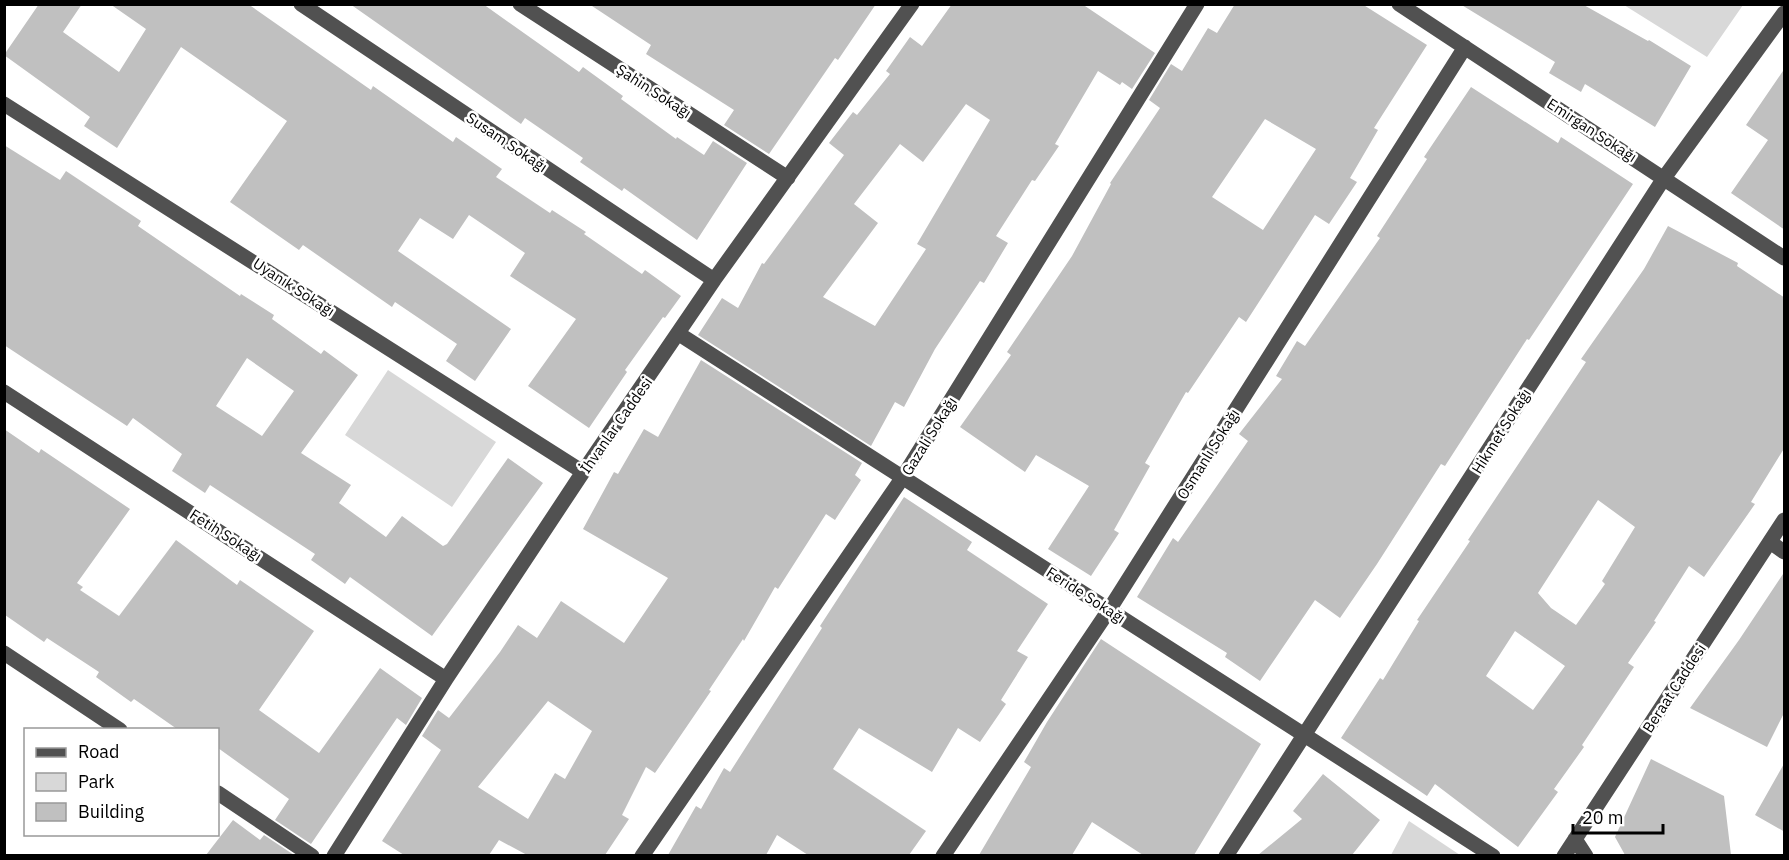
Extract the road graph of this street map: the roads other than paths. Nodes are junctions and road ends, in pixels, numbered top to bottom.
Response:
1 (301, 4) edge
2 (520, 4) edge
3 (912, 4) edge
4 (1197, 4) edge
5 (1399, 4) edge
6 (1785, 13) edge
7 (1465, 47) junction
8 (4, 104) edge
9 (788, 178) junction
10 (1664, 178) junction
11 (1785, 258) edge
12 (714, 280) junction
13 (679, 334) junction
14 (4, 392) edge
15 (583, 472) junction
16 (903, 477) junction
17 (1785, 520) edge
18 (1770, 542) junction
19 (1785, 552) edge
20 (1109, 610) junction
21 (4, 653) edge
22 (446, 680) junction
23 (118, 728) edge
24 (1305, 735) junction
25 (219, 794) edge
26 (1575, 839) junction
27 (312, 855) edge
28 (334, 855) edge
29 (642, 855) edge
30 (943, 855) edge
31 (1226, 855) edge
32 (1493, 855) edge
33 (1564, 855) edge
34 (1586, 855) edge

1 - 12 street, Susam Sokağı
2 - 9 street, Şahin Sokağı
3 - 9 street, İhvanlar Caddesi
4 - 16 street, Gazali Sokağı
5 - 7 street, Emirgan Sokağı
6 - 10 street, Hikmet Sokağı
7 - 10 street, Emirgan Sokağı
7 - 20 street, Osmanlı Sokağı
8 - 15 street, Uyanık Sokağı
9 - 12 street, İhvanlar Caddesi
10 - 11 street, Emirgan Sokağı
10 - 24 street, Hikmet Sokağı
12 - 13 street, İhvanlar Caddesi
13 - 15 street, İhvanlar Caddesi
13 - 16 street, Feride Sokağı
14 - 22 street, Fetih Sokağı
15 - 22 street, İhvanlar Caddesi
16 - 20 street, Feride Sokağı
16 - 29 street, Gazali Sokağı
17 - 18 street, Beraat Caddesi
18 - 19 street
18 - 26 street, Beraat Caddesi
20 - 24 street, Feride Sokağı
20 - 30 street, Osmanlı Sokağı
21 - 23 street
22 - 28 street, İhvanlar Caddesi
24 - 31 street, Hikmet Sokağı
24 - 32 street, Feride Sokağı
25 - 27 street
26 - 33 street, Beraat Caddesi
26 - 34 street

